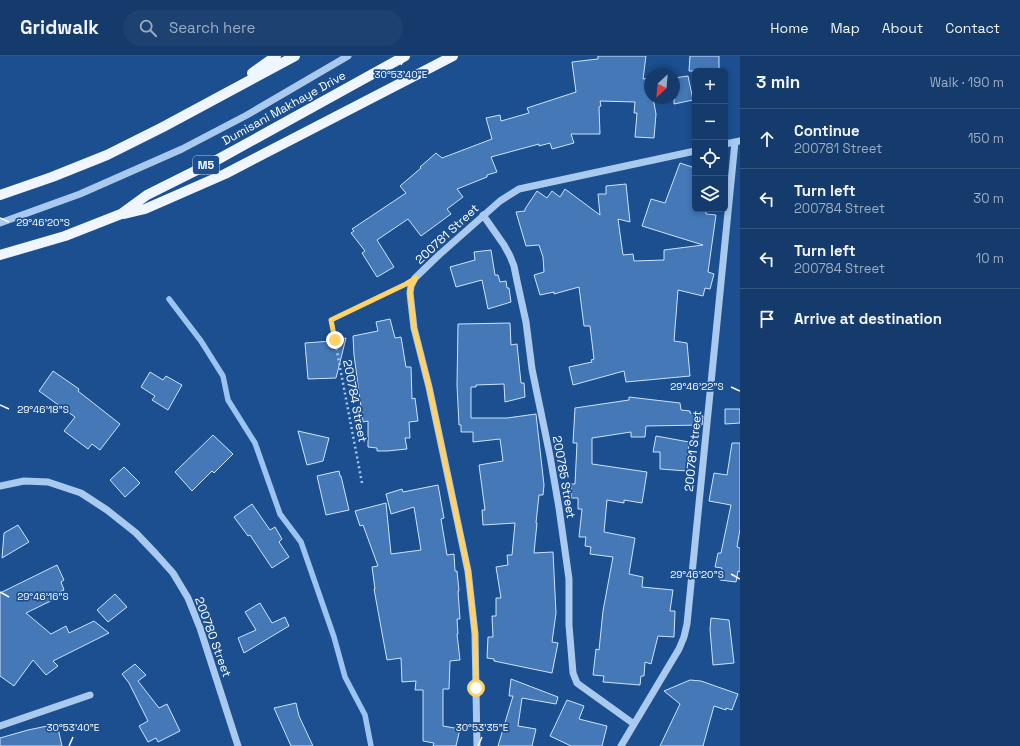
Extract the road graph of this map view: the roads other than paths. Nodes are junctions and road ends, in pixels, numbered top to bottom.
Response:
1 (276, 56) edge
2 (295, 56) edge
3 (348, 56) edge
4 (405, 56) edge
5 (453, 56) edge
6 (218, 98) junction
7 (738, 142) edge
8 (728, 144) edge
9 (692, 152) edge
10 (0, 195) edge
11 (120, 214) junction
12 (483, 215) junction
13 (0, 223) edge
14 (0, 255) edge
15 (0, 486) edge
16 (90, 695) dead end
17 (634, 724) junction
18 (0, 726) edge
19 (238, 746) edge
20 (477, 746) edge
21 (621, 746) edge

1 - 6 main road
2 - 6 main road
3 - 13 street
4 - 11 main road, Dumisani Makhaye Drive / M5
5 - 11 main road
6 - 10 main road
7 - 8 street, 200781 Street
7 - 17 street, 200781 Street
9 - 12 street, 200781 Street
11 - 14 main road, Dumisani Makhaye Drive / M5
12 - 17 street, 200785 Street
12 - 20 street, 200781 Street
15 - 19 street, 200780 Street
16 - 18 street
17 - 21 street, 200781 Street

